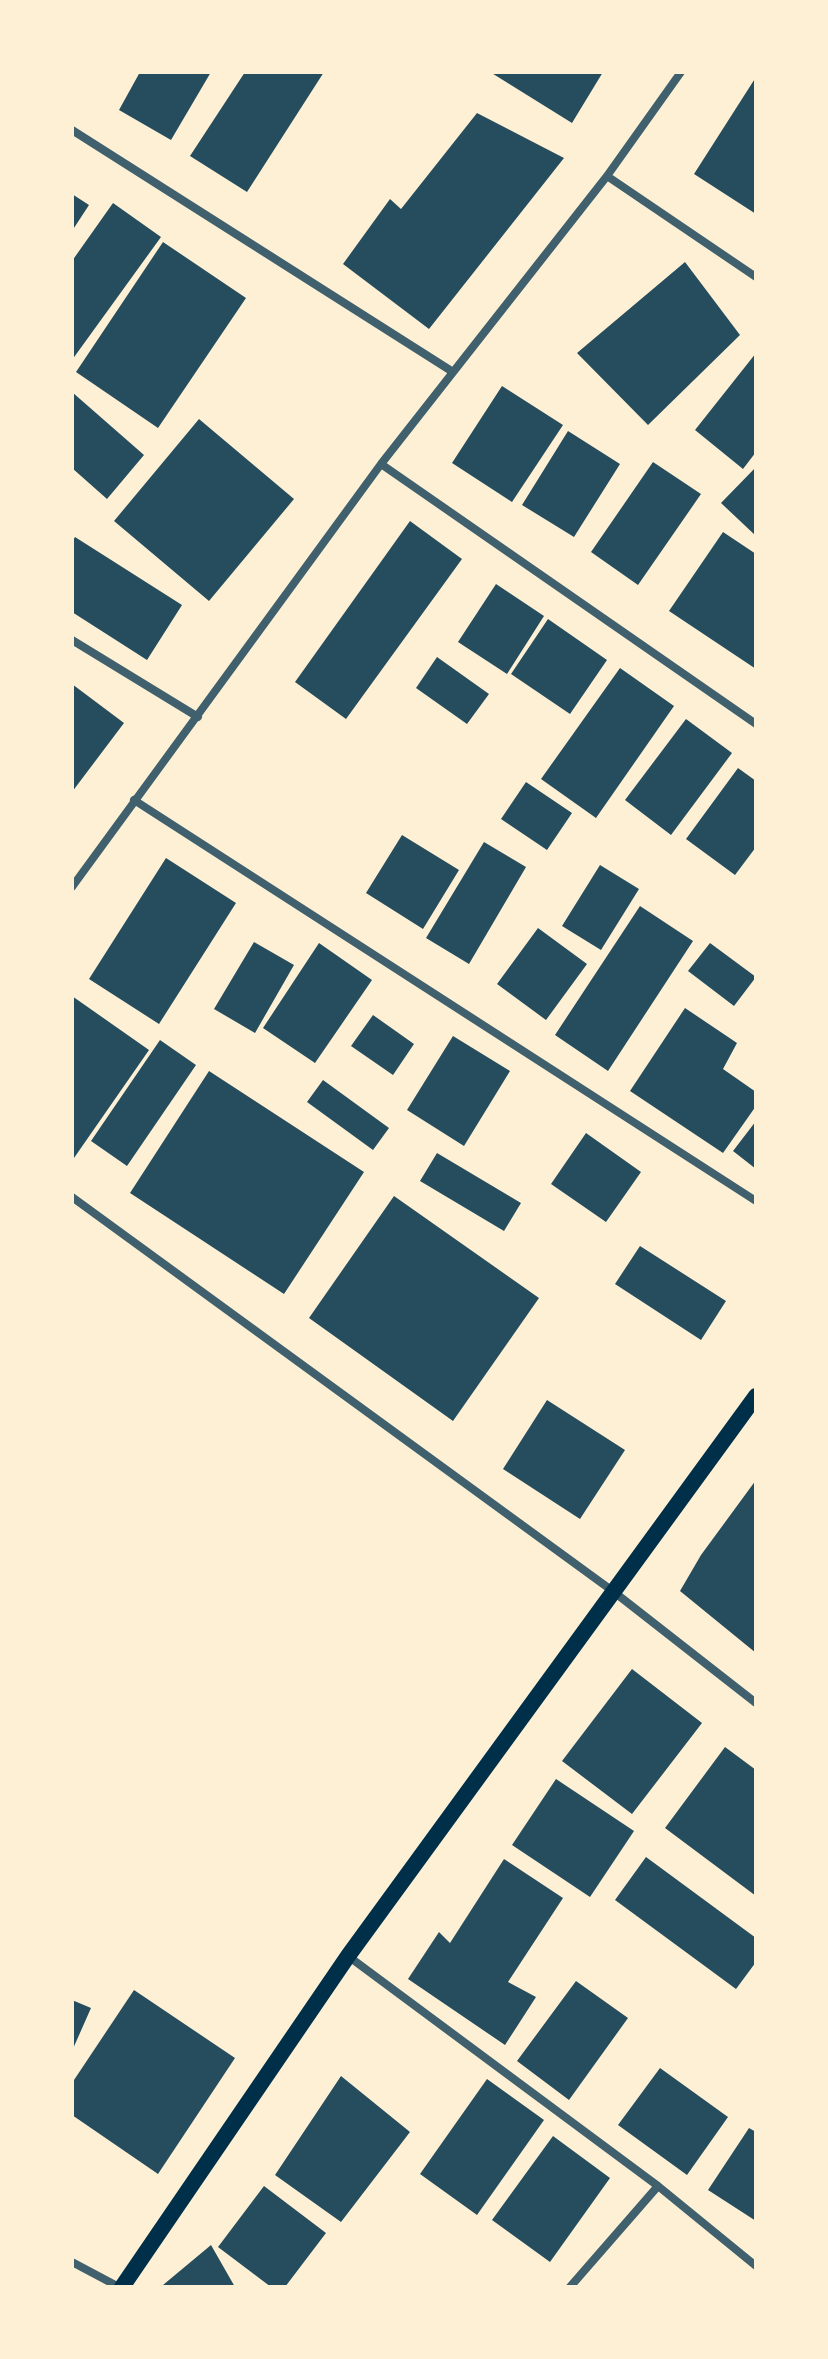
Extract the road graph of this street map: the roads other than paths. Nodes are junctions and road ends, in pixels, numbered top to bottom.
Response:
1 (681, 72) edge
2 (72, 130) edge
3 (607, 176) junction
4 (756, 277) edge
5 (453, 372) junction
6 (381, 464) junction
7 (72, 640) edge
8 (198, 717) junction
9 (756, 724) edge
10 (134, 800) junction
11 (72, 887) edge
12 (72, 1197) edge
13 (756, 1201) edge
14 (756, 1396) edge
15 (614, 1592) junction
16 (756, 1703) edge
17 (348, 1956) junction
18 (658, 2186) junction
19 (72, 2262) edge
20 (756, 2266) edge
21 (120, 2287) edge
22 (570, 2287) edge

1 - 3 street
2 - 5 street
3 - 4 street
3 - 5 street
5 - 6 street
6 - 8 street
6 - 9 street
7 - 8 street
8 - 10 street
10 - 11 street
10 - 13 street
12 - 15 street
14 - 15 main road
15 - 16 street
15 - 17 main road
17 - 18 street
17 - 21 main road
18 - 20 street
18 - 22 street
19 - 21 street

